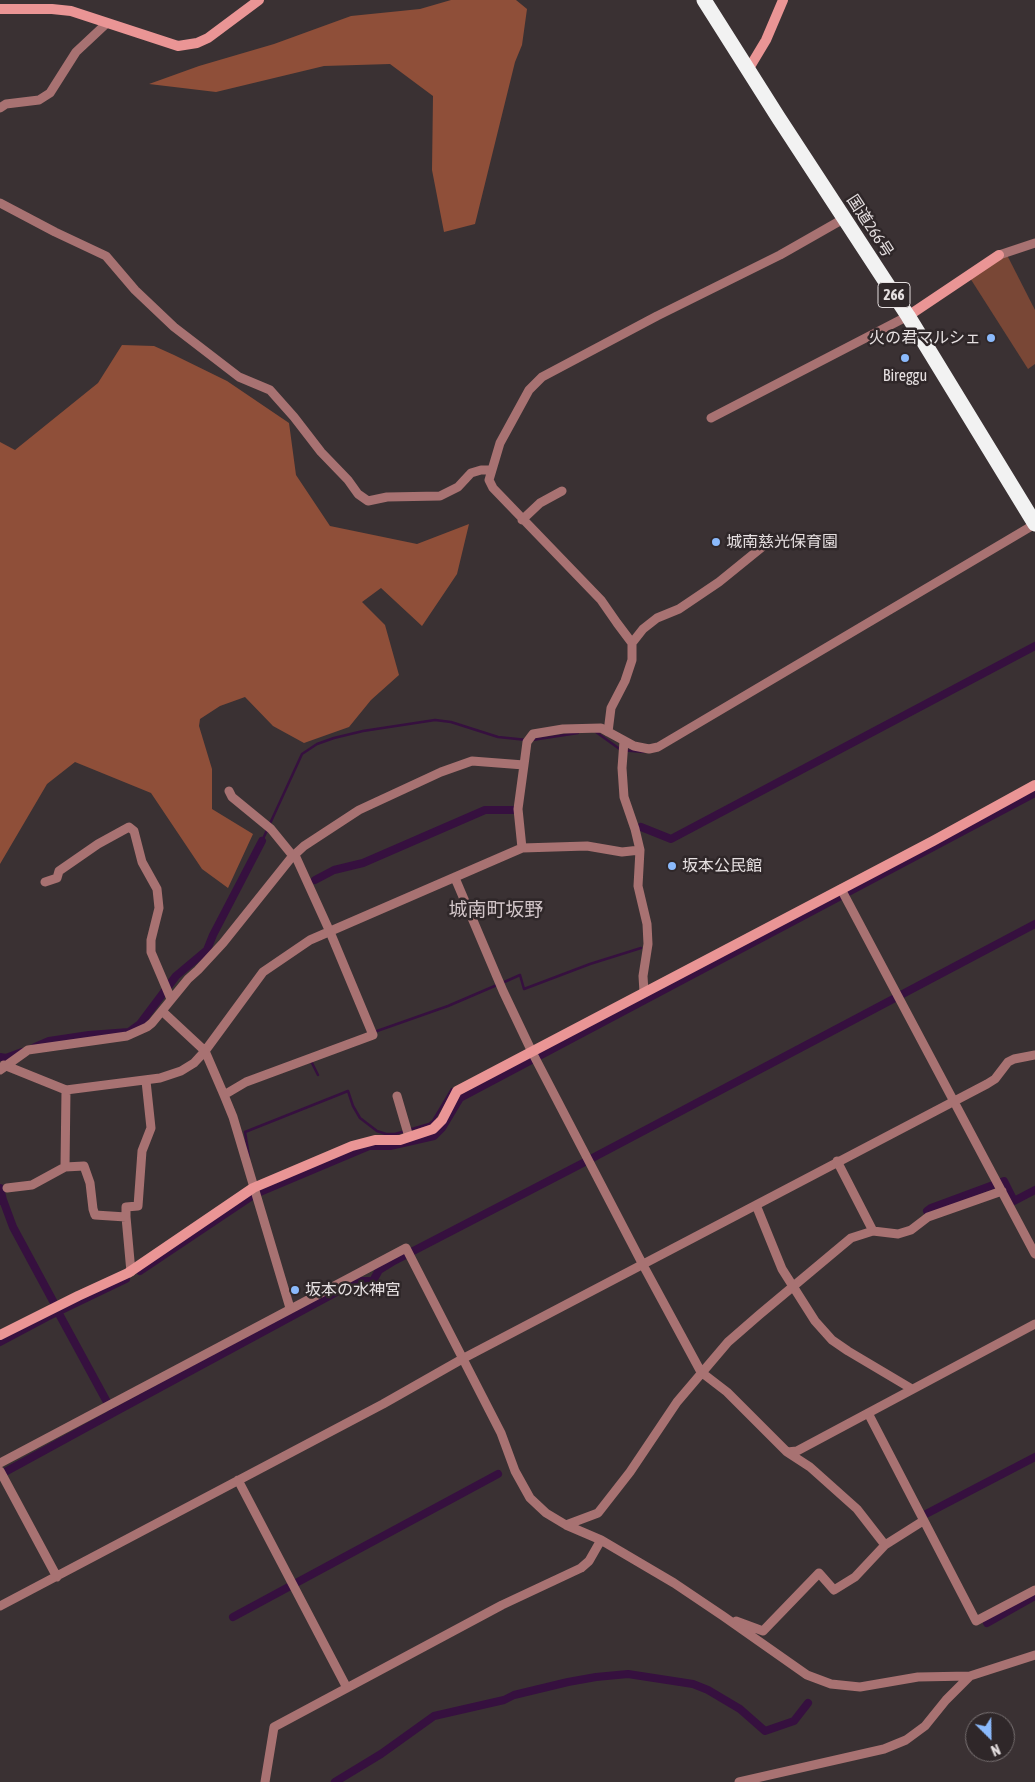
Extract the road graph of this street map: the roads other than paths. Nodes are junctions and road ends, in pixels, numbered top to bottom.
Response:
1 (259, 0) edge
2 (704, 0) edge
3 (783, 0) edge
4 (0, 9) edge
5 (107, 23) junction
6 (748, 70) junction
7 (0, 108) edge
8 (0, 203) edge
9 (845, 218) junction
10 (1035, 243) edge
11 (1000, 255) joint
12 (908, 316) junction
13 (711, 418) dead end
14 (492, 470) junction
15 (562, 491) dead end
16 (522, 520) junction
17 (1035, 524) edge
18 (772, 540) dead end
19 (632, 642) junction
20 (608, 732) junction
21 (624, 741) junction
22 (524, 765) junction
23 (1035, 785) edge
24 (229, 791) dead end
25 (522, 848) junction
26 (640, 850) junction
27 (294, 856) junction
28 (455, 878) junction
29 (45, 882) dead end
30 (841, 888) junction
31 (330, 932) junction
32 (644, 992) junction
33 (171, 999) junction
34 (162, 1011) junction
35 (205, 1052) junction
36 (532, 1052) junction
37 (1035, 1055) edge
38 (2, 1067) edge
39 (146, 1081) junction
40 (66, 1090) junction
41 (224, 1095) junction
42 (397, 1096) dead end
43 (955, 1101) junction
44 (409, 1137) junction
45 (837, 1161) junction
46 (65, 1167) junction
47 (7, 1188) dead end
48 (254, 1188) junction
49 (1002, 1191) junction
50 (756, 1205) junction
51 (126, 1217) junction
52 (873, 1231) junction
53 (1035, 1254) edge
54 (642, 1265) junction
55 (131, 1272) junction
56 (794, 1288) junction
57 (290, 1308) junction
58 (1035, 1324) edge
59 (0, 1336) edge
60 (464, 1358) junction
61 (701, 1372) junction
62 (912, 1390) junction
63 (868, 1413) junction
64 (787, 1452) junction
65 (0, 1463) edge
66 (0, 1471) edge
67 (238, 1480) junction
68 (923, 1521) junction
69 (566, 1525) junction
70 (601, 1540) junction
71 (885, 1545) junction
72 (57, 1576) junction
73 (1035, 1590) edge
74 (0, 1606) edge
75 (723, 1616) junction
76 (1035, 1655) edge
77 (970, 1676) junction
78 (347, 1688) junction
79 (265, 1782) edge
80 (739, 1782) edge

1 - 5 street
2 - 6 highway, 国道266号 / 266
3 - 6 street
4 - 5 street
5 - 7 street
6 - 9 highway, 国道266号 / 266
8 - 14 street
9 - 12 highway, 国道266号 / 266
9 - 14 street
10 - 11 street
11 - 12 street
12 - 13 street
12 - 17 highway, 国道266号 / 266
14 - 16 street
15 - 16 street
16 - 19 street
17 - 21 street
18 - 19 street
19 - 20 street
20 - 21 street
20 - 22 street
21 - 26 street
22 - 25 street
22 - 27 street
23 - 30 street
24 - 27 street
25 - 26 street
25 - 28 street
26 - 32 street
27 - 31 street
27 - 33 street
28 - 31 street
28 - 36 street
29 - 33 street
30 - 32 street
30 - 43 street
31 - 35 street
31 - 41 street
32 - 36 street
33 - 34 street
34 - 35 street
34 - 38 street
35 - 39 street
35 - 41 street
36 - 44 street
36 - 54 street
37 - 43 street
38 - 40 street
39 - 40 street
39 - 51 street
40 - 46 street
41 - 48 street
42 - 44 street
43 - 45 street
43 - 49 street
44 - 48 street
45 - 50 street
45 - 52 street
46 - 47 street
46 - 51 street
48 - 55 street
48 - 57 street
49 - 52 street
49 - 53 street
50 - 54 street
50 - 56 street
51 - 55 street
52 - 56 street
54 - 60 street
54 - 61 street
55 - 59 street
56 - 61 street
56 - 62 street
57 - 60 street
57 - 65 street
58 - 62 street
60 - 67 street
60 - 69 street
61 - 64 street
61 - 69 street
62 - 63 street
63 - 64 street
63 - 68 street
64 - 71 street
66 - 72 street
67 - 72 street
67 - 78 street
68 - 71 street
68 - 73 street
69 - 70 street
70 - 75 street
70 - 78 street
71 - 75 street
72 - 74 street
75 - 77 street
76 - 77 street
77 - 80 street
78 - 79 street

